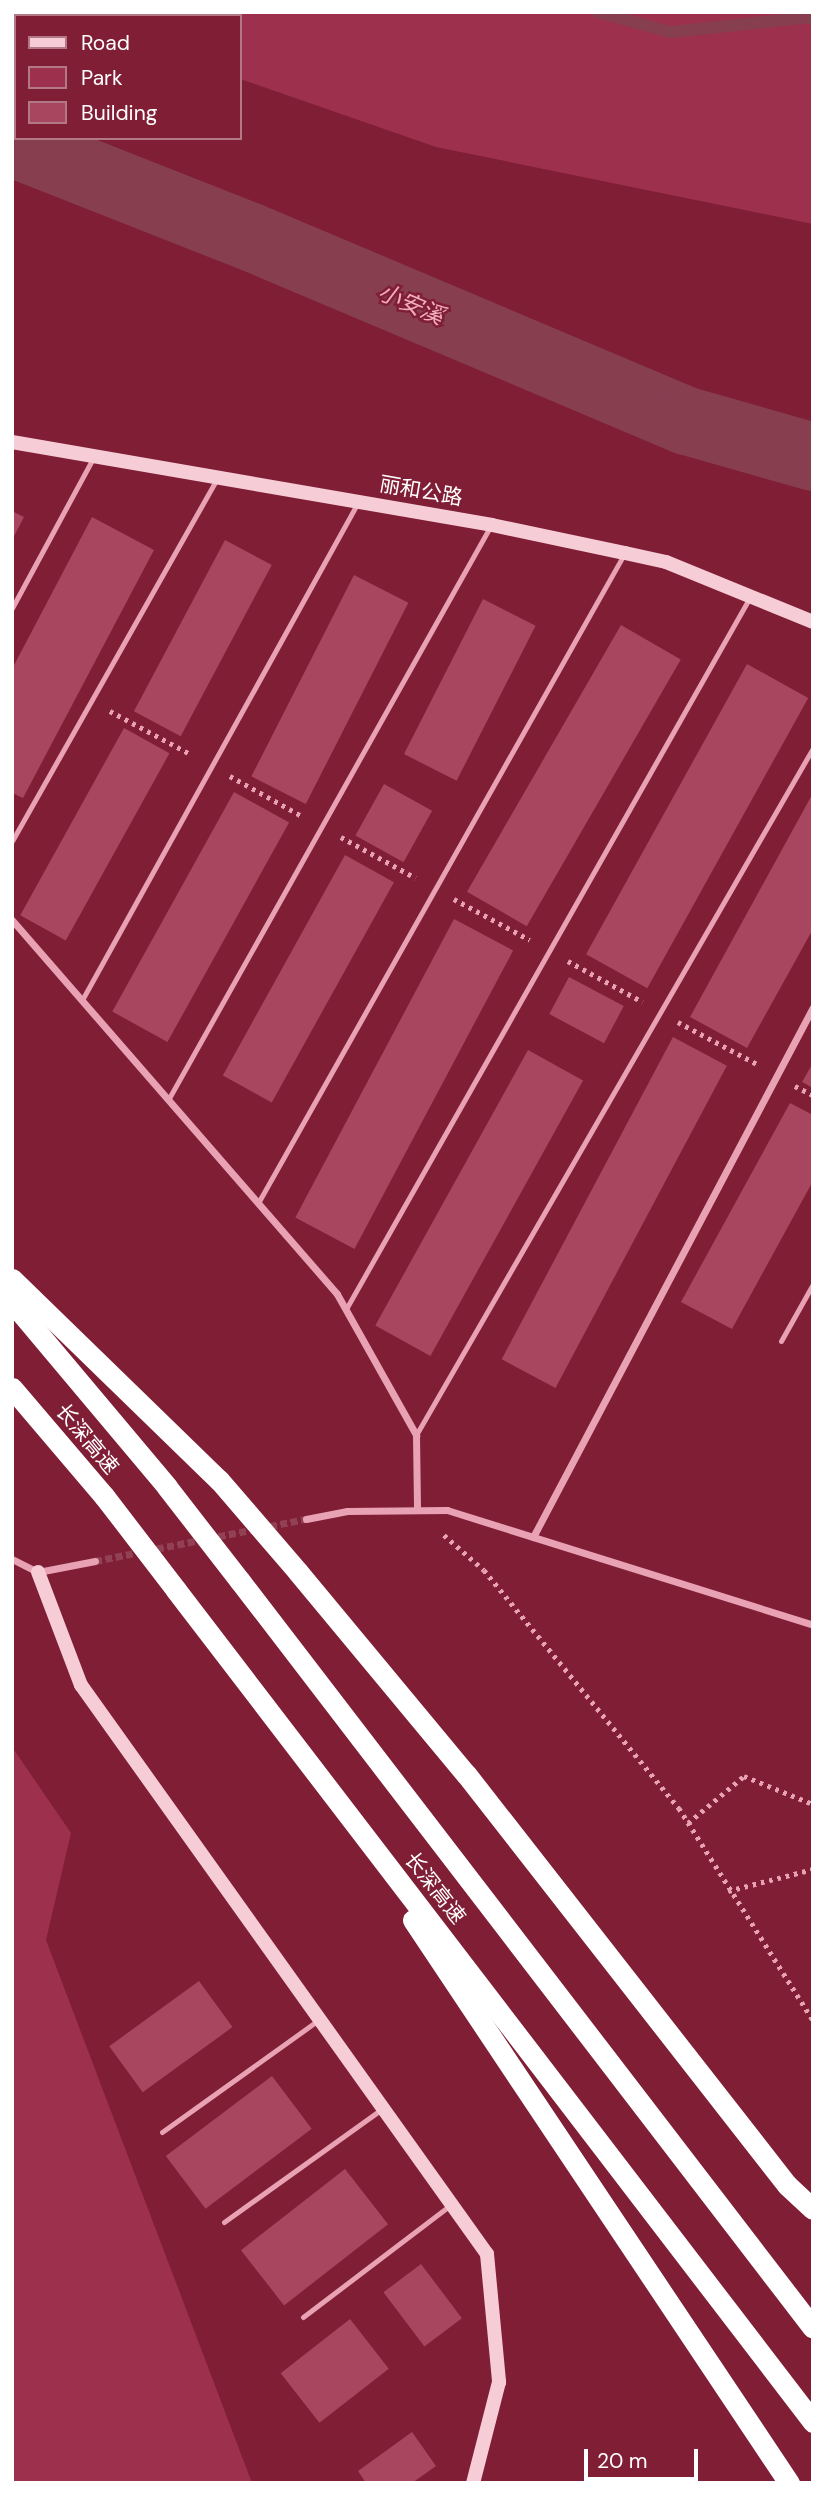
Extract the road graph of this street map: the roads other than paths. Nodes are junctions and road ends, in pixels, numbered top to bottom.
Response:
1 (12, 442) edge
2 (94, 456) junction
3 (218, 477) junction
4 (358, 502) junction
5 (492, 525) junction
6 (625, 553) junction
7 (750, 597) junction
8 (12, 608) edge
9 (813, 622) edge
10 (813, 748) edge
11 (12, 841) edge
12 (12, 920) edge
13 (82, 1000) junction
14 (813, 1007) edge
15 (168, 1100) junction
16 (258, 1203) junction
17 (12, 1279) edge
18 (813, 1284) edge
19 (12, 1302) edge
20 (346, 1308) junction
21 (781, 1340) dead end
22 (12, 1388) edge
23 (416, 1435) junction
24 (417, 1510) junction
25 (306, 1519) tunnel mouth
26 (533, 1537) junction
27 (12, 1559) edge
28 (95, 1561) tunnel mouth
29 (38, 1572) junction
30 (813, 1625) edge
31 (295, 1746) junction
32 (319, 2019) junction
33 (383, 2108) junction
34 (162, 2132) dead end
35 (452, 2204) junction
36 (813, 2209) edge
37 (224, 2222) dead end
38 (303, 2317) dead end
39 (813, 2328) edge
40 (813, 2422) edge
41 (473, 2483) edge
42 (789, 2483) edge

1 - 2 street, 丽和公路
2 - 3 street, 丽和公路
2 - 8 lane
3 - 4 street, 丽和公路
3 - 11 lane
4 - 5 street, 丽和公路
4 - 13 lane
5 - 6 street, 丽和公路
5 - 15 lane
6 - 7 street, 丽和公路
6 - 16 lane
7 - 9 street, 丽和公路
7 - 20 lane
10 - 23 lane
12 - 13 street
13 - 15 street
14 - 26 street
15 - 16 street
16 - 20 street
17 - 36 highway, bridge
18 - 21 lane
19 - 39 highway, 长深高速, bridge
20 - 23 street
22 - 31 highway, 长深高速, bridge
23 - 24 street
24 - 25 street
24 - 26 street
26 - 30 street
27 - 29 street
28 - 29 street
29 - 32 street
31 - 40 highway, 长深高速
31 - 42 highway
32 - 33 street
32 - 34 lane
33 - 35 street
33 - 37 lane
35 - 38 lane
35 - 41 street

